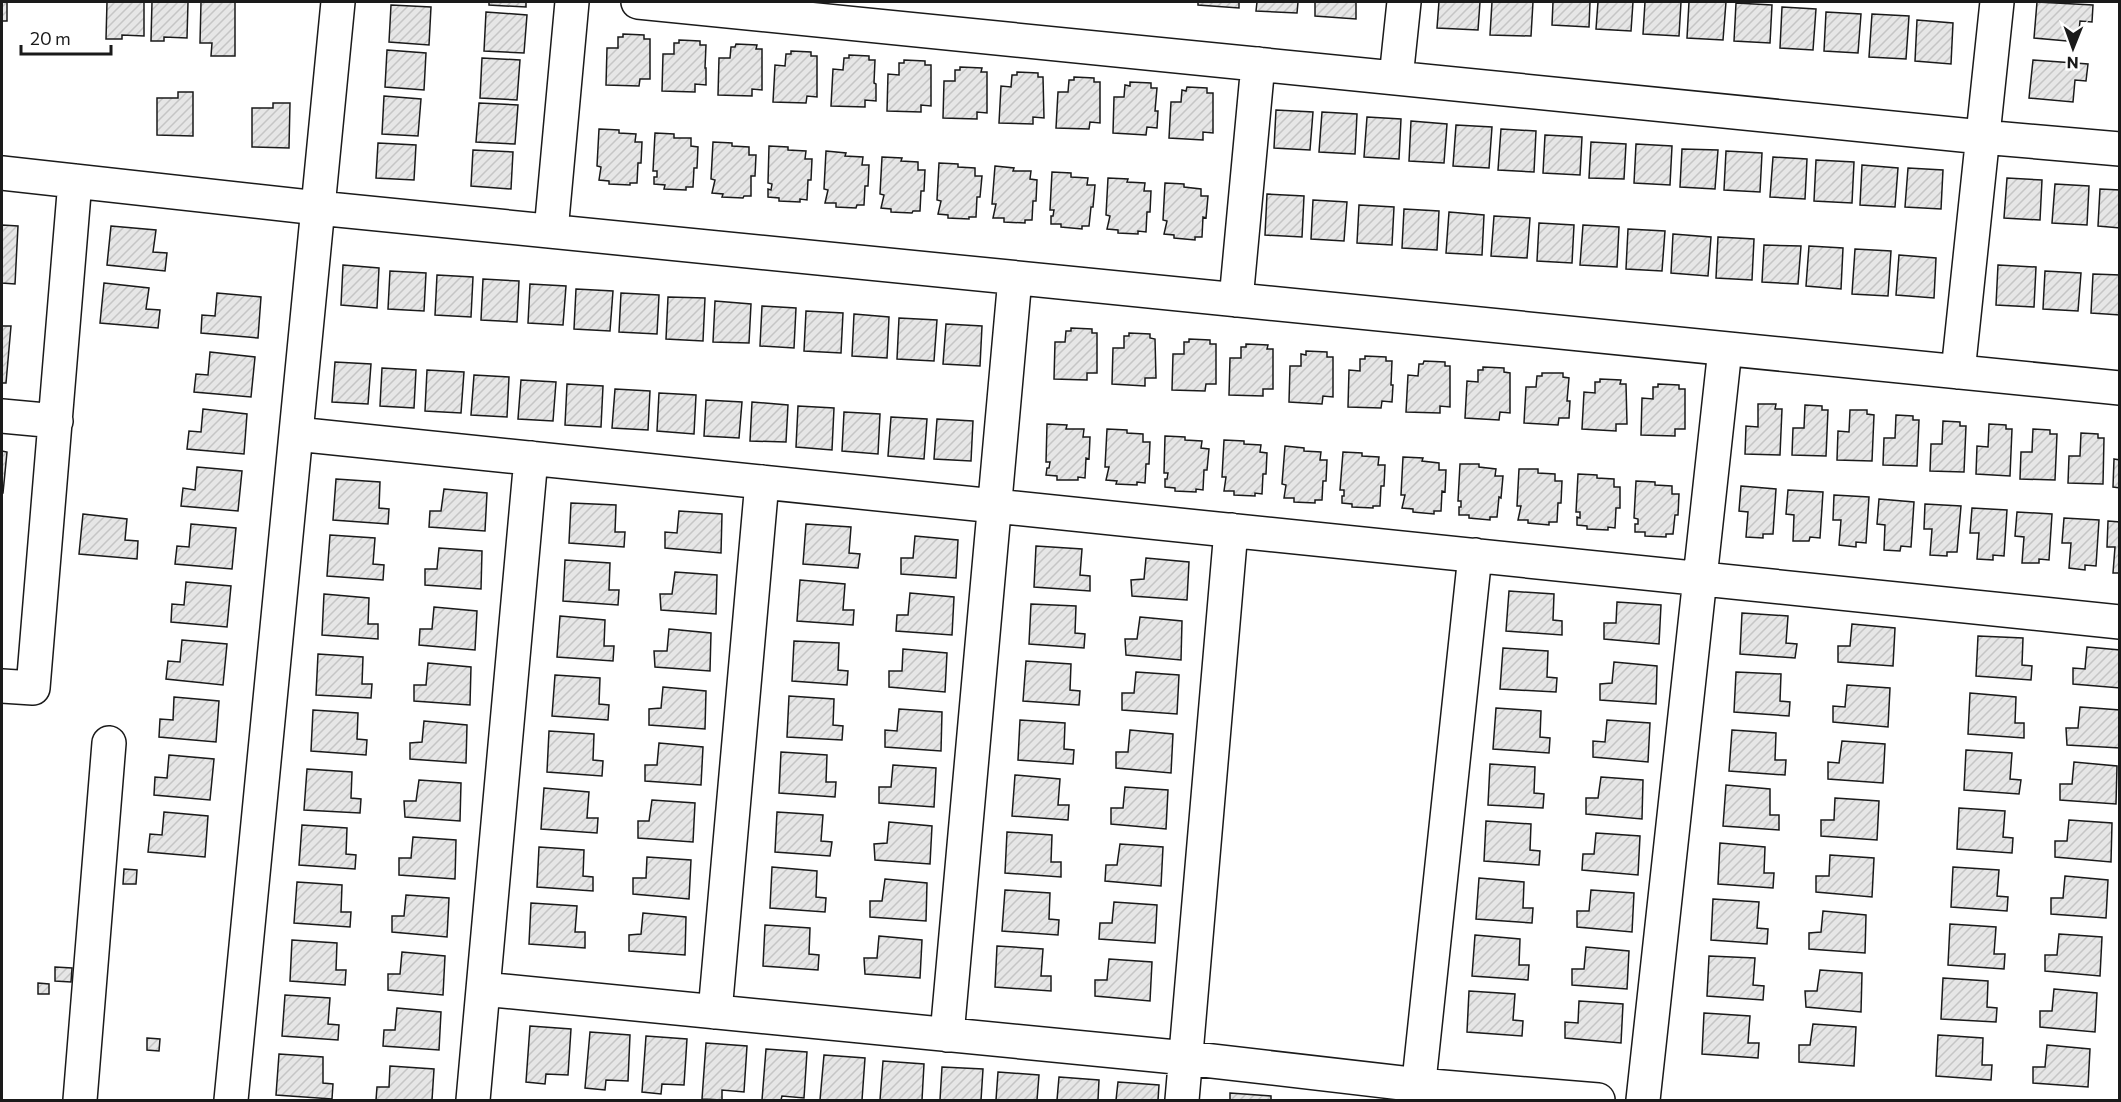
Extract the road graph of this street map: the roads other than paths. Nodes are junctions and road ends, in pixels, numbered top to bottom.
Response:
1 (338, 2) edge
2 (572, 2) edge
3 (638, 2) edge
4 (1404, 2) edge
5 (1997, 2) edge
6 (815, 10) edge
7 (1258, 64) junction
8 (1396, 78) junction
9 (1982, 137) junction
10 (2120, 149) edge
11 (2, 173) edge
12 (75, 181) junction
13 (318, 208) junction
14 (551, 231) junction
15 (1015, 278) junction
16 (1236, 300) junction
17 (1725, 349) junction
18 (1958, 372) junction
19 (2120, 388) edge
20 (2, 416) edge
21 (56, 422) junction
22 (296, 434) junction
23 (531, 458) junction
24 (762, 482) junction
25 (994, 506) junction
26 (1231, 530) junction
27 (1475, 555) junction
28 (1700, 579) junction
29 (2120, 622) edge
30 (2, 686) edge
31 (109, 743) dead end
32 (483, 989) junction
33 (715, 1012) junction
34 (947, 1035) junction
35 (1186, 1058) junction
36 (1418, 1093) edge
37 (80, 1101) edge
38 (231, 1101) edge
39 (473, 1101) edge
40 (1182, 1101) edge
41 (1598, 1101) edge
42 (1643, 1101) edge

1 - 13 street
2 - 14 street
3 - 6 street
4 - 8 street
5 - 9 street
6 - 7 street
7 - 8 street
7 - 16 street
8 - 9 street
9 - 10 street
9 - 18 street
11 - 12 street
12 - 13 street
12 - 21 street
13 - 14 street
13 - 22 street
14 - 15 street
15 - 16 street
15 - 25 street
16 - 17 street
17 - 18 street
17 - 28 street
18 - 19 street
20 - 21 street
21 - 30 street
22 - 23 street
22 - 38 street
23 - 24 street
23 - 32 street
24 - 25 street
24 - 33 street
25 - 26 street
25 - 34 street
26 - 27 street
26 - 35 street
27 - 28 street
27 - 36 street
28 - 29 street
28 - 42 street
31 - 37 street
32 - 33 street
32 - 39 street
33 - 34 street
34 - 35 street
35 - 36 street
35 - 40 street
36 - 41 street

